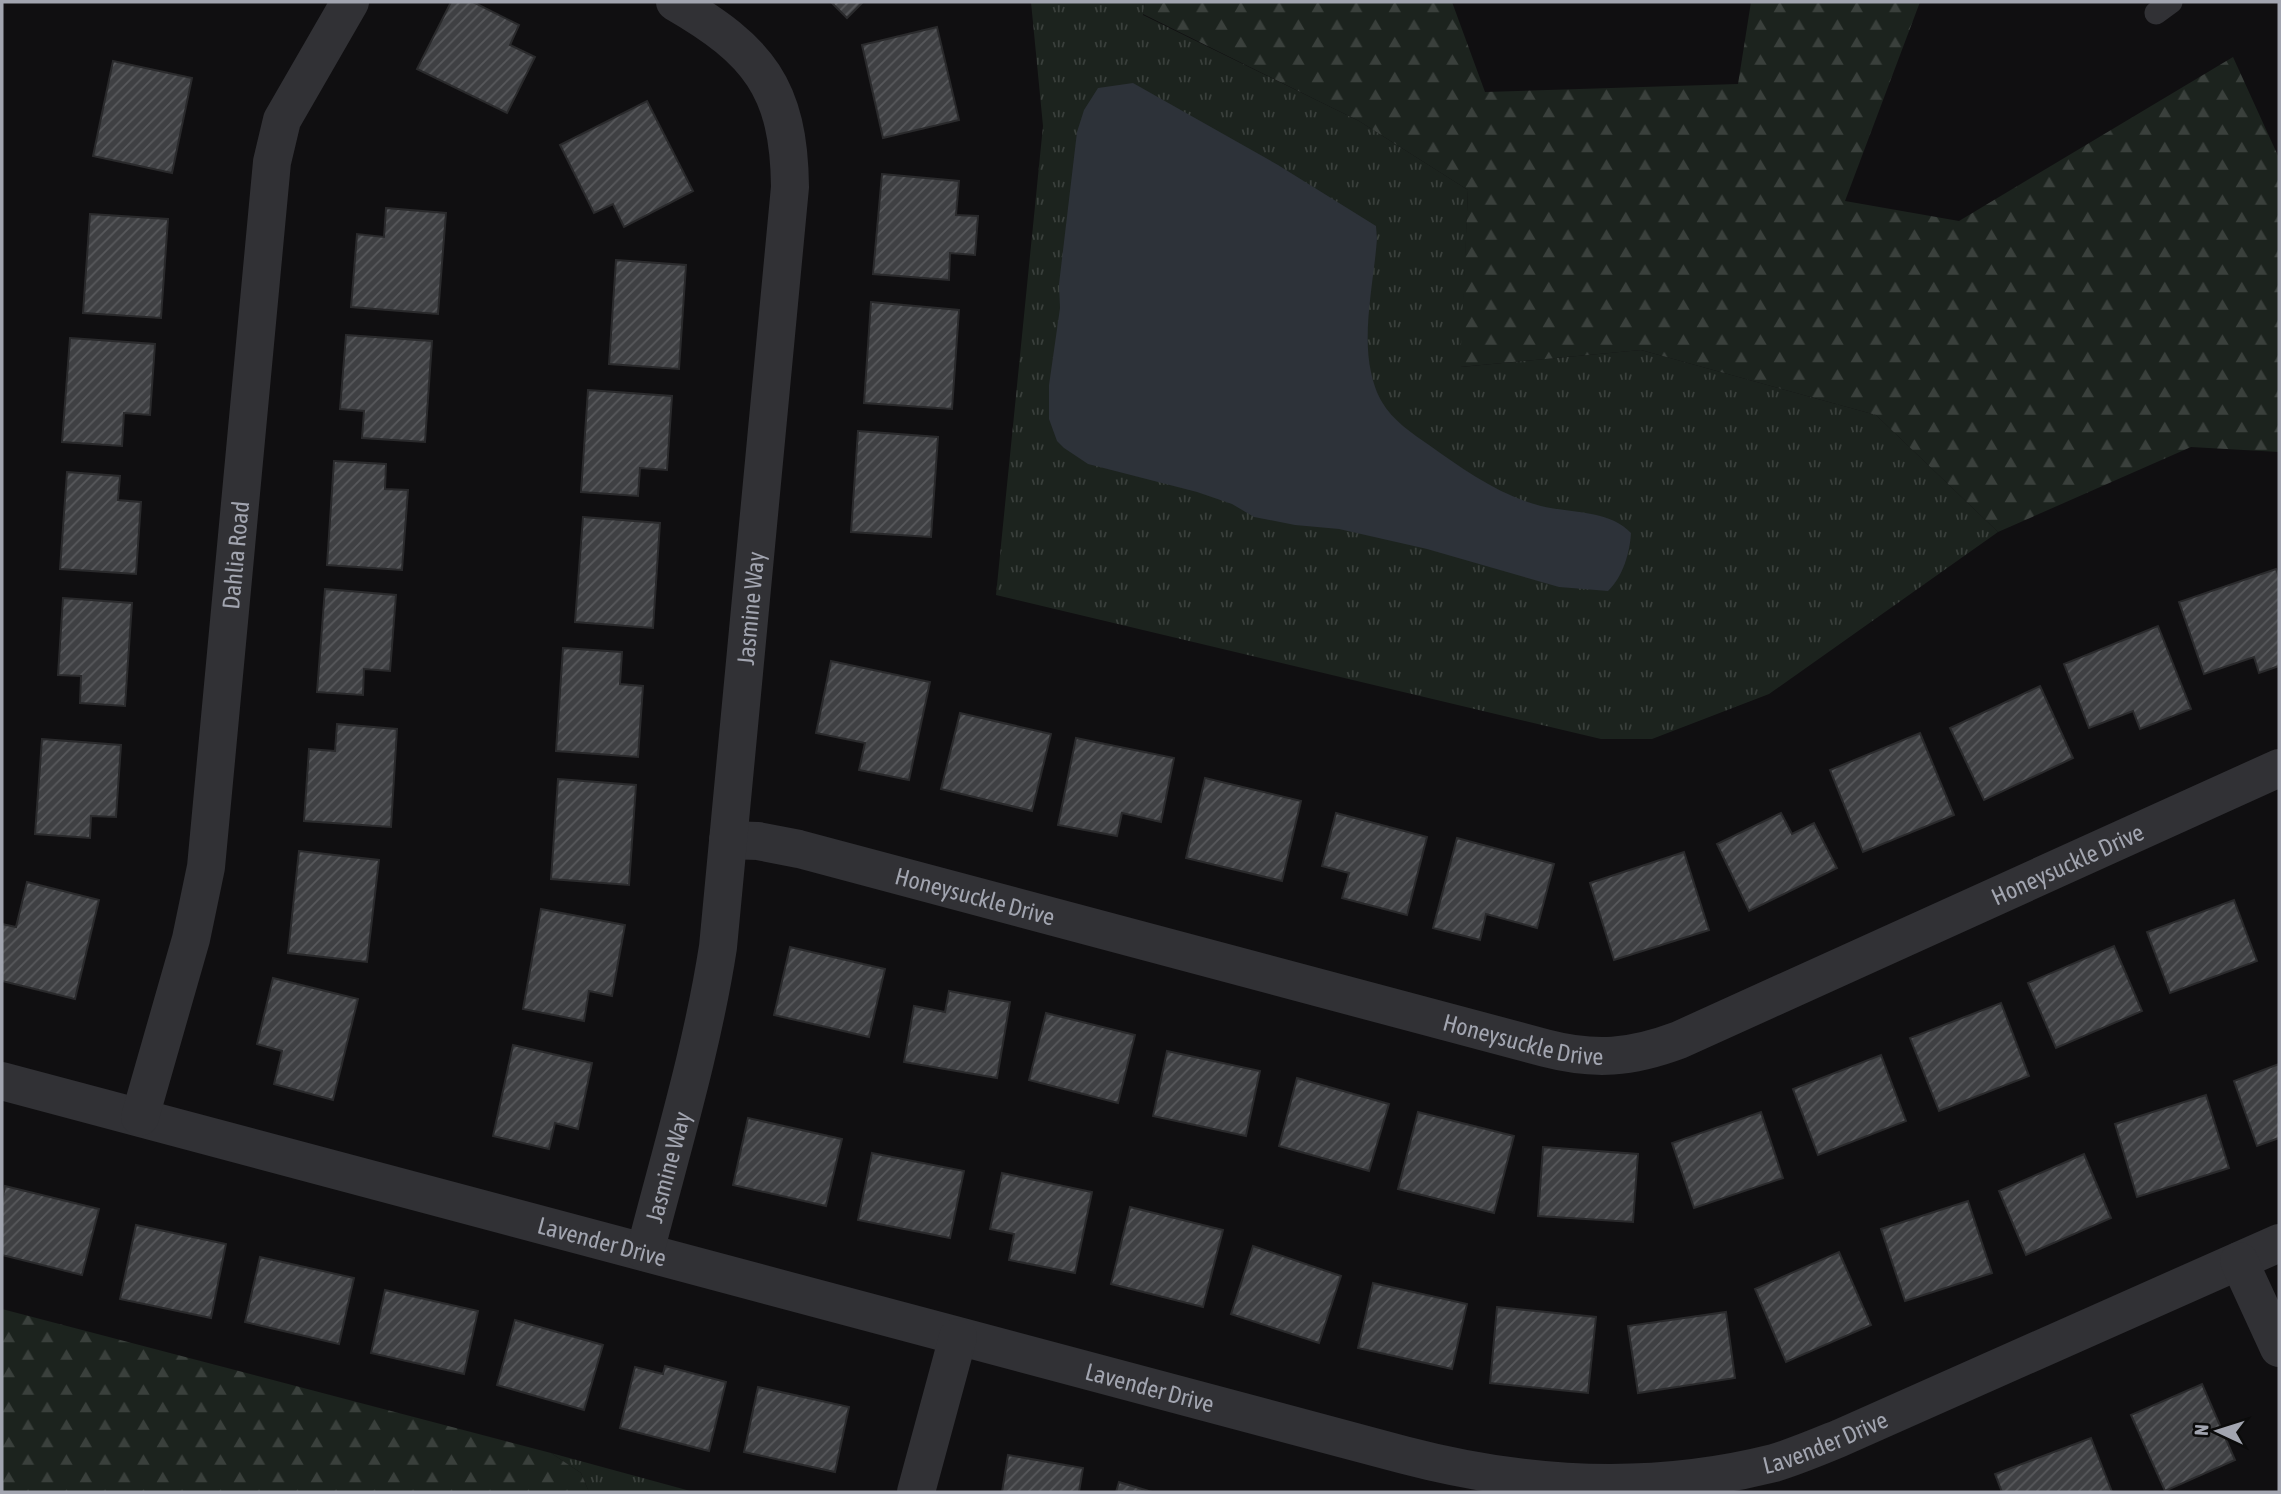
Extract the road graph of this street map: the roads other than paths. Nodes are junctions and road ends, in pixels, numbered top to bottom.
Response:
1 (350, 2) edge
2 (675, 2) edge
3 (2279, 768) edge
4 (728, 840) junction
5 (2, 1081) edge
6 (140, 1118) junction
7 (2279, 1243) edge
8 (645, 1252) junction
9 (2239, 1261) junction
10 (958, 1337) junction
11 (2279, 1348) edge
12 (916, 1492) edge

1 - 6 street, Dahlia Road
2 - 4 street, Jasmine Way
3 - 4 street, Honeysuckle Drive
4 - 8 street, Jasmine Way
5 - 6 street, Lavender Drive
6 - 8 street, Lavender Drive
7 - 9 street, Lavender Drive
8 - 10 street, Lavender Drive
9 - 10 street, Lavender Drive
9 - 11 street
10 - 12 street

